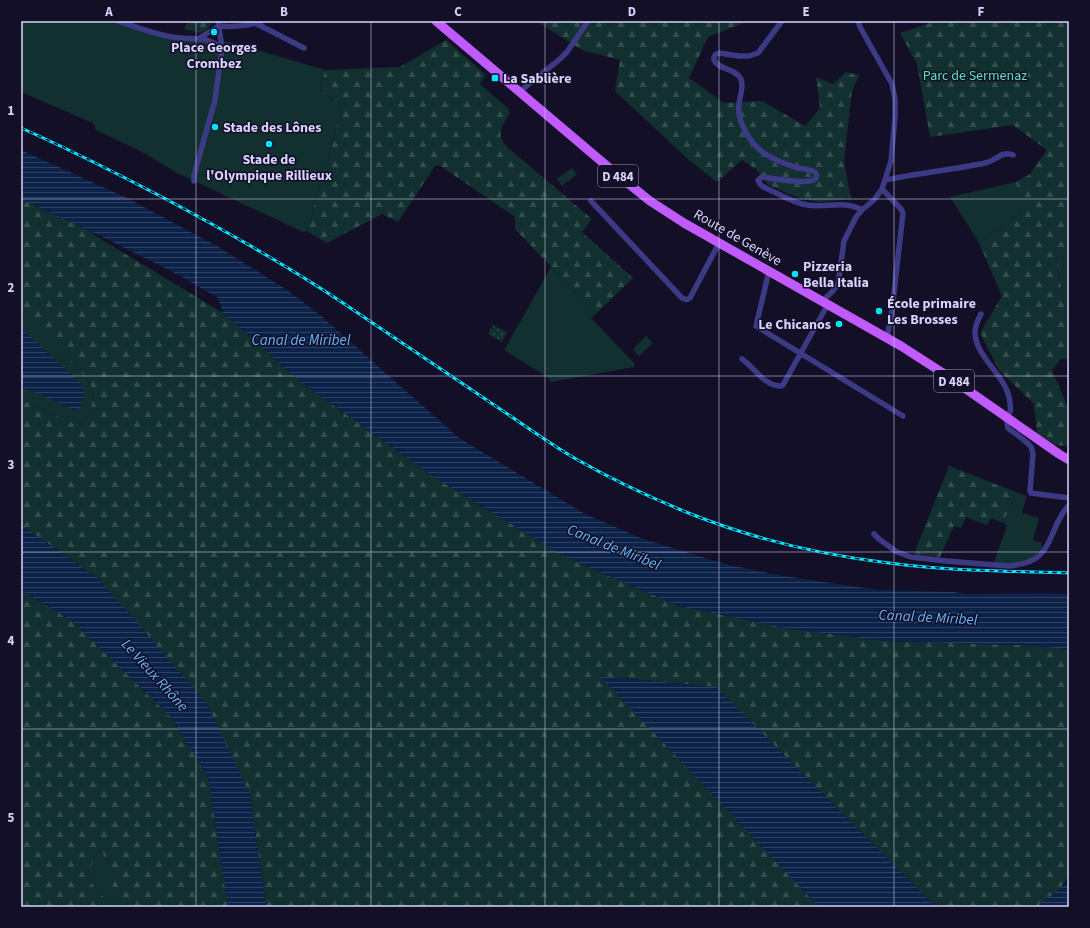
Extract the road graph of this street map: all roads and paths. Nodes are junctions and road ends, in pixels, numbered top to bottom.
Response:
1 (118, 21) edge
2 (262, 21) edge
3 (436, 21) edge
4 (588, 21) edge
5 (782, 21) edge
6 (858, 21) edge
7 (219, 23) edge
8 (255, 24) junction
9 (198, 39) junction
10 (304, 48) dead end
11 (221, 50) junction
12 (519, 92) junction
13 (1013, 155) dead end
14 (885, 180) junction
15 (194, 181) dead end
16 (882, 189) junction
17 (591, 201) dead end
18 (862, 210) junction
19 (720, 243) junction
20 (769, 271) junction
21 (825, 303) junction
22 (981, 314) dead end
23 (887, 338) junction
24 (801, 354) junction
25 (742, 359) dead end
26 (903, 416) dead end
27 (1006, 417) junction
28 (1069, 460) edge
29 (1069, 498) edge
30 (1069, 505) edge
31 (874, 534) dead end

1 - 9 street
2 - 8 street
3 - 12 main road, Route de Genève / D 484
4 - 12 street
5 - 18 street
6 - 14 street
7 - 8 street
7 - 9 street
7 - 11 street
8 - 10 street
9 - 11 street
11 - 15 street
12 - 19 main road, Route de Genève / D 484
13 - 14 street
14 - 16 street
16 - 18 street
16 - 23 street
17 - 19 street
18 - 21 street
19 - 20 main road, Route de Genève / D 484
20 - 21 main road, Route de Genève / D 484
20 - 24 street
21 - 23 main road, Route de Genève / D 484
21 - 24 street
22 - 27 street
23 - 27 main road, Route de Genève / D 484
24 - 25 street
24 - 26 street
27 - 28 main road, Route de Genève / D 484
27 - 29 street
30 - 31 street

